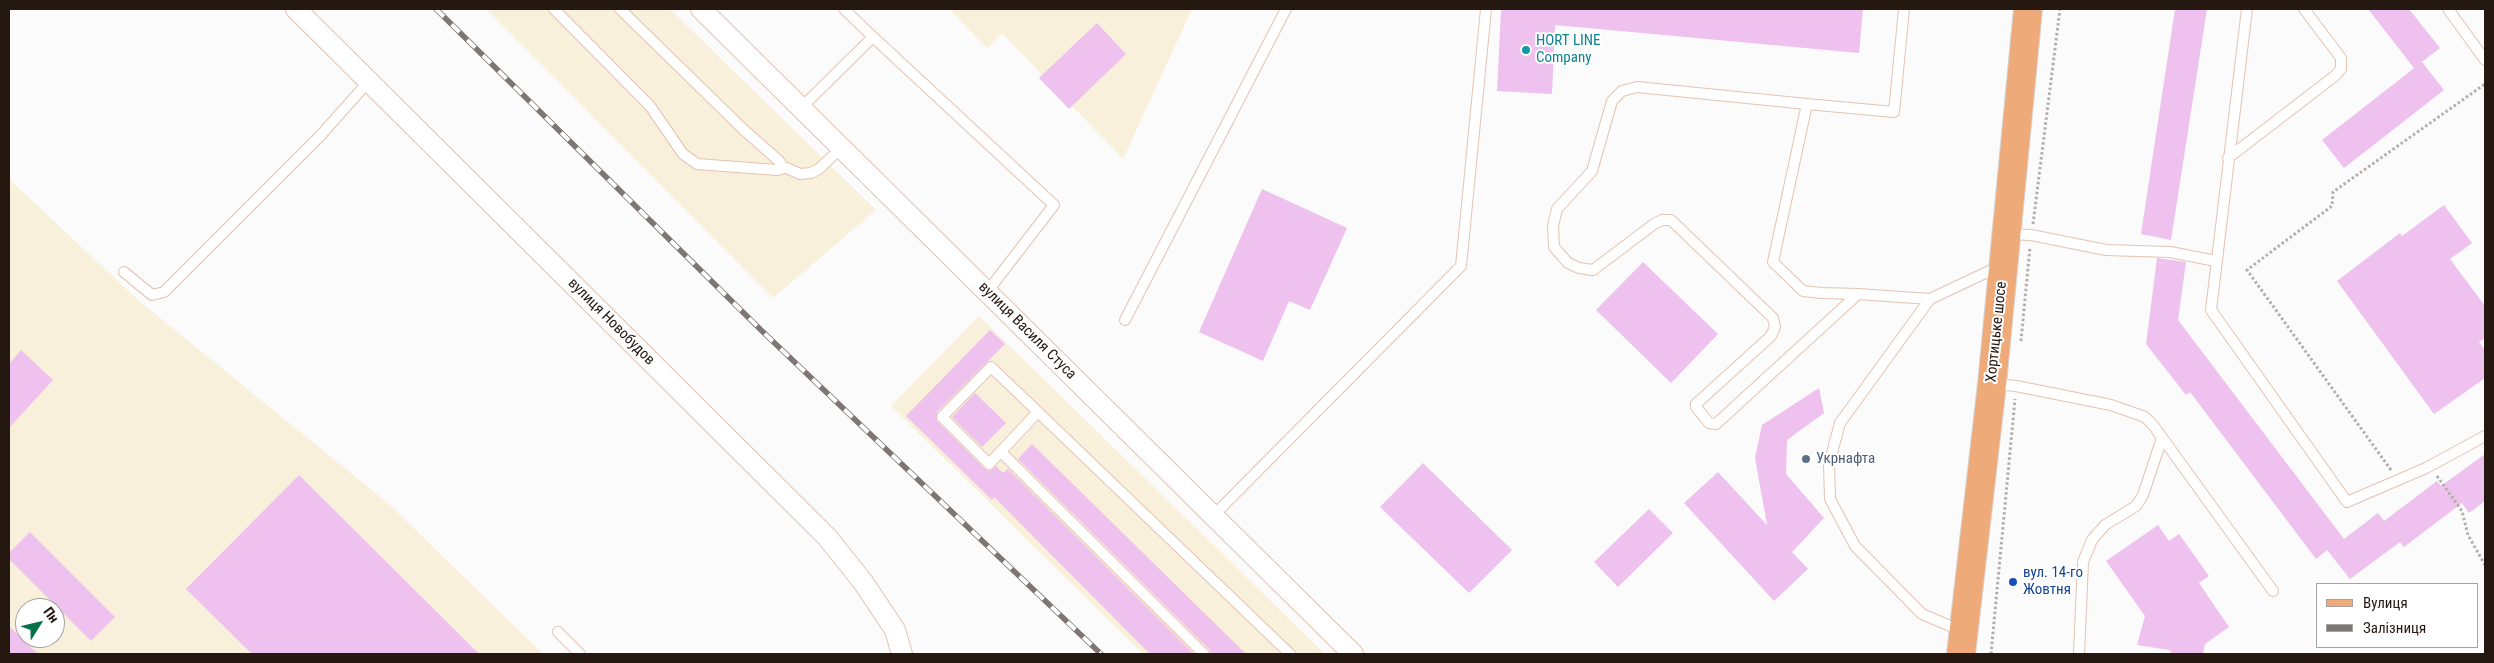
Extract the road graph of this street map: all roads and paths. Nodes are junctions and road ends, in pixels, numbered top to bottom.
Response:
1 (296, 9) edge
2 (554, 9) edge
3 (620, 9) edge
4 (700, 9) edge
5 (844, 9) edge
6 (1286, 9) edge
7 (1486, 9) edge
8 (1904, 9) edge
9 (2028, 9) edge
10 (2060, 9) edge
11 (2246, 9) edge
12 (2304, 9) edge
13 (2448, 9) edge
14 (873, 37) junction
15 (2485, 60) edge
16 (369, 80) junction
17 (2485, 84) edge
18 (1807, 104) junction
19 (801, 108) junction
20 (841, 148) junction
21 (2228, 158) junction
22 (782, 166) junction
23 (2019, 235) junction
24 (2216, 261) junction
25 (2003, 264) junction
26 (124, 272) dead end
27 (987, 292) junction
28 (1858, 294) junction
29 (1930, 299) junction
30 (1125, 320) dead end
31 (2020, 348) dead end
32 (2004, 385) junction
33 (1038, 412) junction
34 (2485, 436) edge
35 (2162, 438) junction
36 (1001, 452) junction
37 (2426, 468) junction
38 (2399, 480) junction
39 (1214, 515) junction
40 (2485, 565) edge
41 (2273, 591) dead end
42 (558, 632) dead end
43 (1962, 643) edge
44 (580, 654) edge
45 (902, 654) edge
46 (1204, 654) edge
47 (1290, 654) edge
48 (1353, 654) edge
49 (1991, 654) edge
50 (2078, 654) edge

1 - 16 street, вулиця Новобудов
2 - 22 lane
3 - 22 lane
4 - 19 street, вулиця Василя Стуса
5 - 14 lane
6 - 30 lane
7 - 39 lane
8 - 18 lane
9 - 23 main road, Хортицьке шосе
10 - 23 path
11 - 21 lane
12 - 21 lane
13 - 15 lane
14 - 19 lane
14 - 27 lane
16 - 26 lane
16 - 45 street, вулиця Новобудов
17 - 38 path
18 - 28 lane
18 - 28 lane
19 - 20 street, вулиця Василя Стуса
20 - 22 lane
20 - 27 street, вулиця Василя Стуса
21 - 24 lane
23 - 24 lane
23 - 25 main road, Хортицьке шосе
23 - 31 path
24 - 38 lane
25 - 29 lane
25 - 32 main road, Хортицьке шосе
27 - 39 street, вулиця Василя Стуса
28 - 29 lane
29 - 43 lane
32 - 35 lane
32 - 43 main road, Хортицьке шосе
32 - 49 path
33 - 36 lane
33 - 36 lane
33 - 47 lane
34 - 37 lane
35 - 41 lane
35 - 50 lane
36 - 46 lane
37 - 38 lane
37 - 40 path
39 - 48 street, вулиця Василя Стуса
42 - 44 lane

